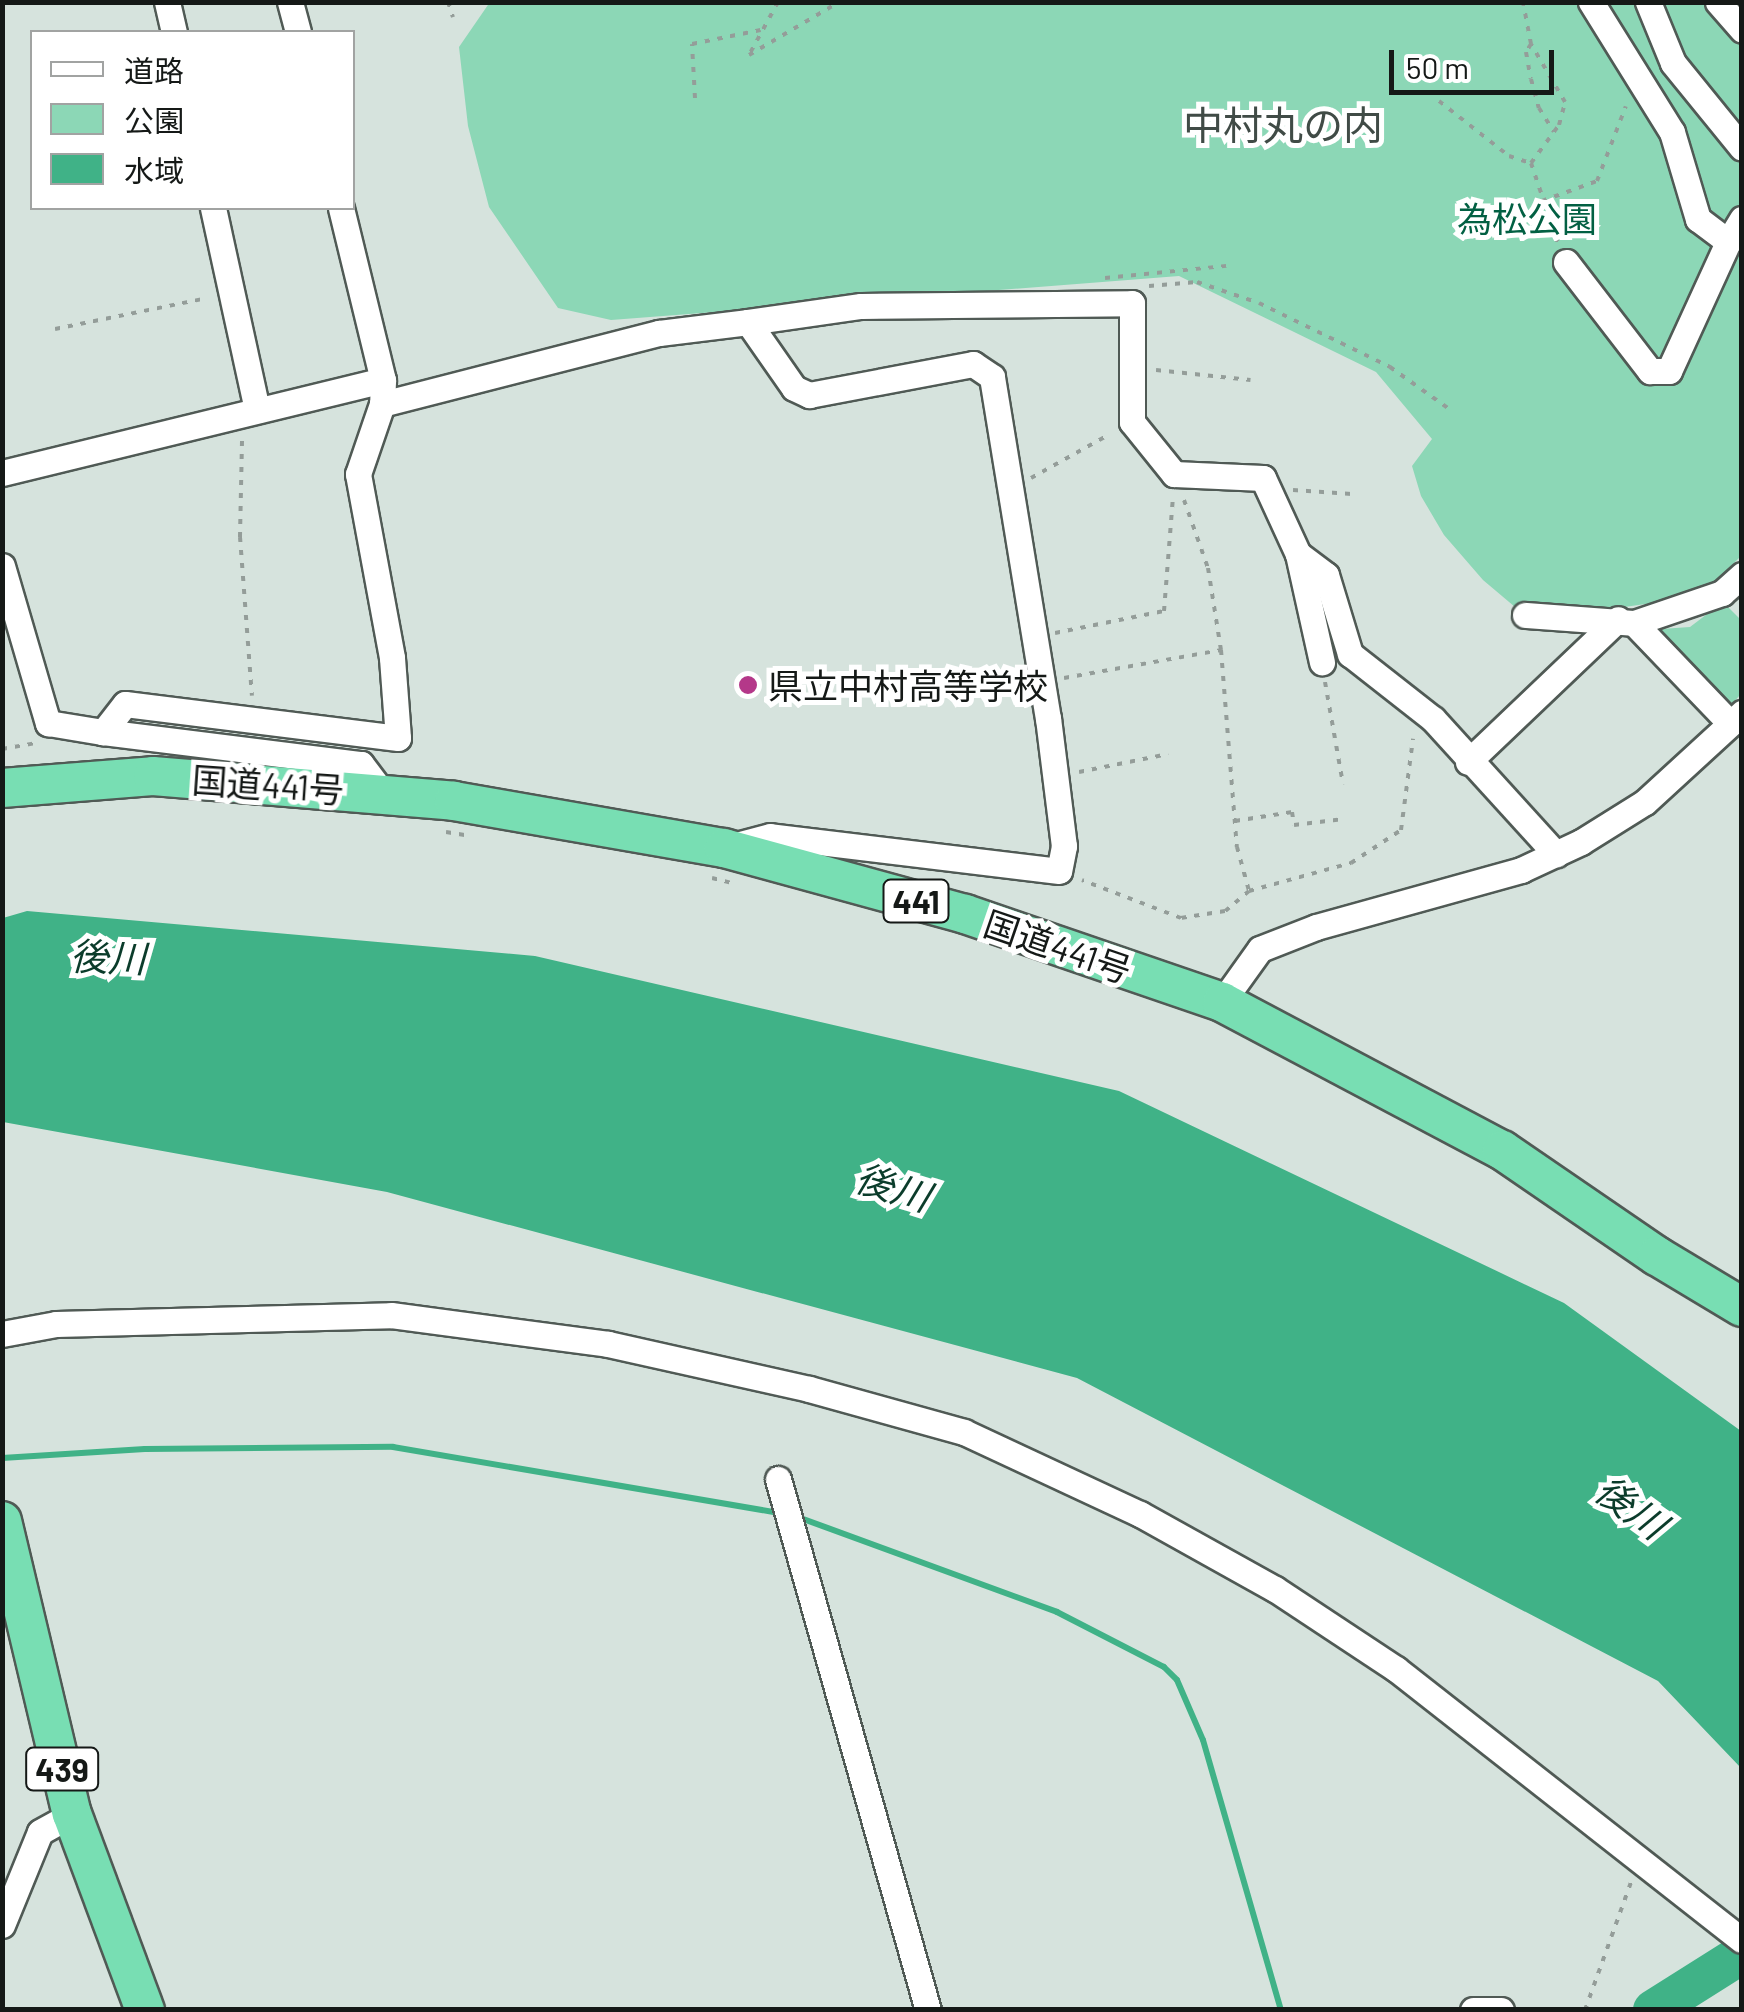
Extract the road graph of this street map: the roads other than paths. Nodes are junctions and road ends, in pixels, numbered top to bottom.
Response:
1 (167, 2) edge
2 (290, 2) edge
3 (1591, 2) edge
4 (1648, 2) edge
5 (1718, 2) edge
6 (174, 30) edge
7 (297, 30) edge
8 (1742, 30) edge
9 (1742, 148) edge
10 (212, 210) edge
11 (341, 210) edge
12 (1742, 219) edge
13 (1728, 242) junction
14 (1566, 262) road end
15 (748, 322) junction
16 (383, 392) junction
17 (250, 413) junction
18 (2, 473) edge
19 (1298, 554) junction
20 (2, 566) edge
21 (1742, 575) edge
22 (1524, 615) dead end
23 (1626, 621) junction
24 (1322, 662) road end
25 (1736, 718) edge
26 (103, 732) junction
27 (1468, 762) junction
28 (2, 788) edge
29 (383, 793) junction
30 (1556, 854) junction
31 (717, 863) junction
32 (1222, 1002) junction
33 (1742, 1307) edge
34 (2, 1334) edge
35 (778, 1479) dead end
36 (2, 1521) edge
37 (72, 1814) junction
38 (2, 1924) edge
39 (1742, 1940) edge
40 (146, 2010) edge
41 (928, 2010) edge
42 (1472, 2010) edge
43 (1501, 2010) edge

1 - 6 street
2 - 7 street
3 - 13 street
4 - 9 street
5 - 8 street
10 - 17 street
11 - 16 street
12 - 13 street
13 - 14 street
15 - 16 street
15 - 19 street
15 - 31 street
16 - 17 street
16 - 26 street
17 - 18 street
19 - 24 street
19 - 27 street
20 - 26 street
21 - 23 street
22 - 23 street
23 - 25 street
23 - 27 street
25 - 30 street
26 - 29 street
27 - 30 street
28 - 29 highway, 国道441号 / 441
29 - 31 highway, 国道441号 / 441
30 - 32 street
31 - 32 highway, 国道441号 / 441
32 - 33 highway, 国道441号 / 441
34 - 39 street
35 - 41 street
36 - 37 highway, 439
37 - 38 street
37 - 40 highway, 439
42 - 43 street

